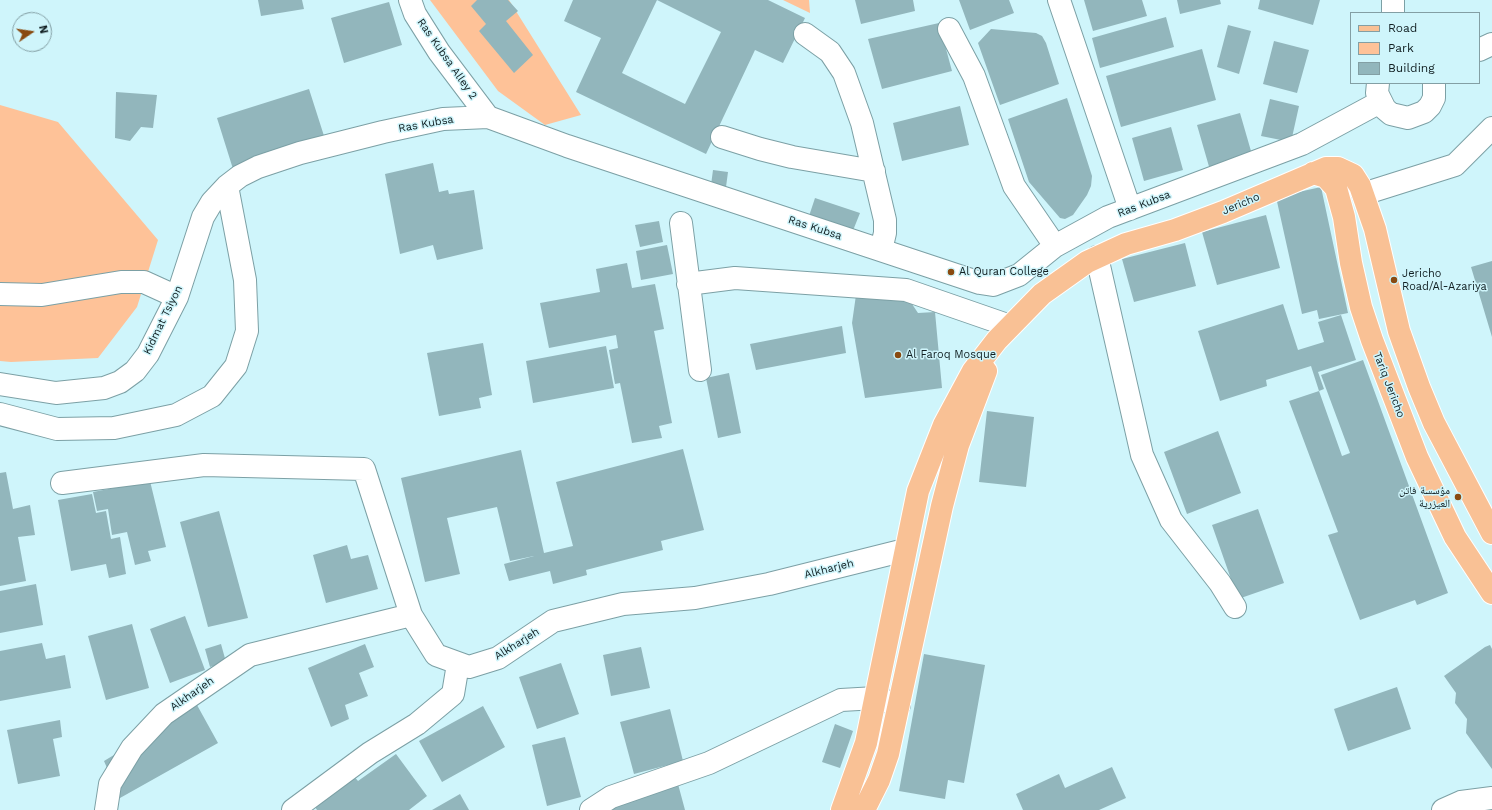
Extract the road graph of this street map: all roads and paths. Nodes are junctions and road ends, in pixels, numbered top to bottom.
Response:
1 (410, 0) edge
2 (1059, 0) edge
3 (1393, 0) edge
4 (1394, 12) edge
5 (949, 29) dead end
6 (805, 34) dead end
7 (1492, 44) edge
8 (1480, 50) edge
9 (1434, 84) edge
10 (1379, 92) edge
11 (488, 117) junction
12 (1492, 128) edge
13 (722, 137) dead end
14 (874, 171) junction
15 (1313, 173) junction
16 (227, 186) junction
17 (1363, 194) junction
18 (1130, 209) junction
19 (681, 223) dead end
20 (1055, 246) junction
21 (881, 250) junction
22 (1097, 258) junction
23 (688, 284) junction
24 (0, 294) edge
25 (177, 297) junction
26 (1399, 331) junction
27 (1003, 333) junction
28 (1372, 340) junction
29 (700, 370) dead end
30 (0, 384) edge
31 (0, 414) edge
32 (62, 483) dead end
33 (1492, 533) edge
34 (905, 550) junction
35 (1492, 593) edge
36 (1235, 607) dead end
37 (411, 615) junction
38 (458, 664) junction
39 (876, 698) junction
40 (899, 704) junction
41 (1492, 798) edge
42 (106, 810) edge
43 (293, 810) edge
44 (591, 810) edge
45 (842, 810) edge
46 (864, 810) edge
47 (1444, 810) edge

1 - 11 street, Ras Kubsa Alley 2
2 - 18 street
3 - 4 street
5 - 20 street
6 - 14 street
7 - 8 street
9 - 10 street
10 - 18 street, Ras Kubsa
11 - 16 street, Ras Kubsa
11 - 21 street, Ras Kubsa
12 - 17 street
13 - 14 street
14 - 21 street
15 - 17 main road, Jericho
15 - 22 main road, Jericho
15 - 28 main road, Tariq Jericho
16 - 25 street, Kidmat Tsiyon
16 - 31 street
17 - 26 main road, Jericho
18 - 20 street, Ras Kubsa
19 - 23 street
20 - 21 street, Ras Kubsa
22 - 27 main road, Jericho
22 - 36 street
23 - 27 street
23 - 29 street
24 - 25 street
25 - 30 street, Kidmat Tsiyon
26 - 28 main road
26 - 33 main road
27 - 34 main road, Jericho
27 - 40 main road
28 - 35 main road, Tariq Jericho
32 - 37 street
34 - 38 street, Alkharjeh
34 - 39 main road, Jericho
37 - 38 street, Alkharjeh
37 - 42 street, Alkharjeh
38 - 43 street
39 - 40 street
39 - 44 street
39 - 45 main road, Jericho
40 - 46 main road
41 - 47 street

